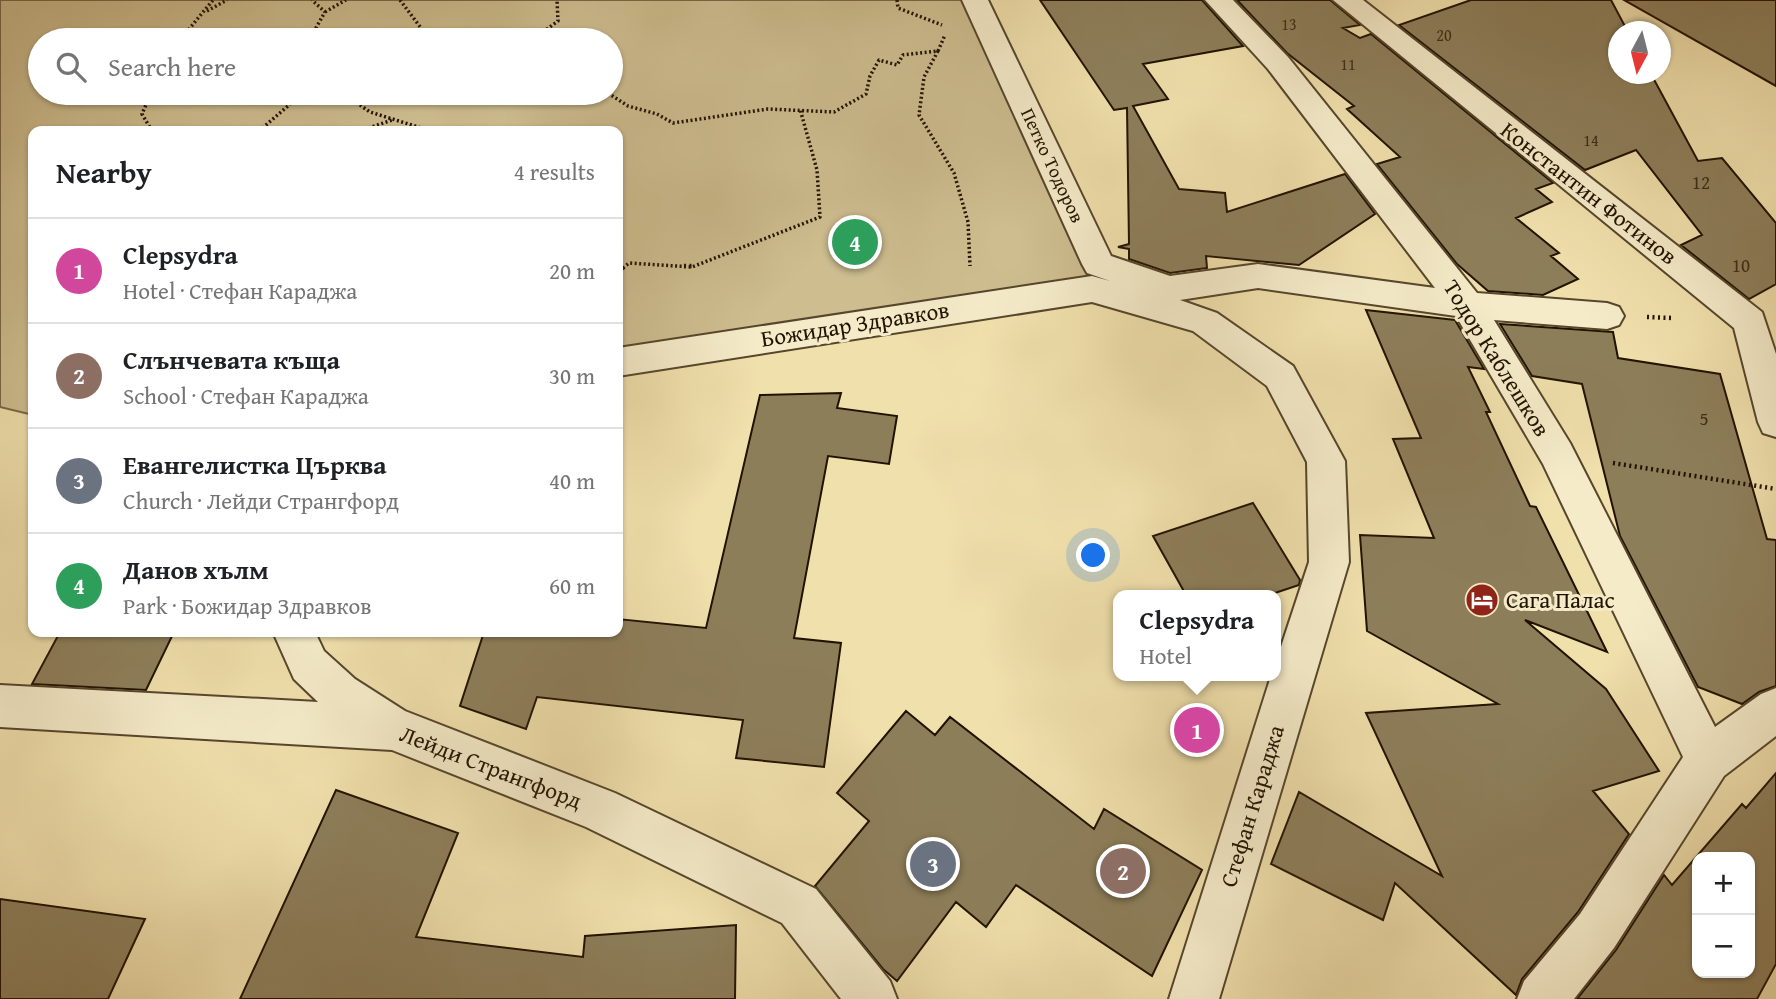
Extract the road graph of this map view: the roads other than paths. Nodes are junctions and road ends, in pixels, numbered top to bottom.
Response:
1 (975, 0) edge
2 (1218, 0) edge
3 (1346, 0) edge
4 (1092, 289) joint
5 (1467, 305) junction
6 (1607, 316) dead end
7 (623, 361) edge
8 (1776, 422) edge
9 (296, 637) edge
10 (0, 706) edge
11 (1776, 709) edge
12 (392, 727) junction
13 (1708, 760) junction
14 (872, 999) edge
15 (1194, 999) edge
16 (1542, 999) edge

1 - 5 street, Петко Тодоров
2 - 5 street, Тодор Каблешков
3 - 8 street, Константин Фотинов
4 - 7 street, Божидар Здравков
4 - 15 street, Стефан Караджа
5 - 6 street
5 - 13 street, Тодор Каблешков
9 - 12 street
10 - 12 street, Лейди Странгфорд
11 - 13 street
12 - 14 street, Лейди Странгфорд
13 - 16 street

